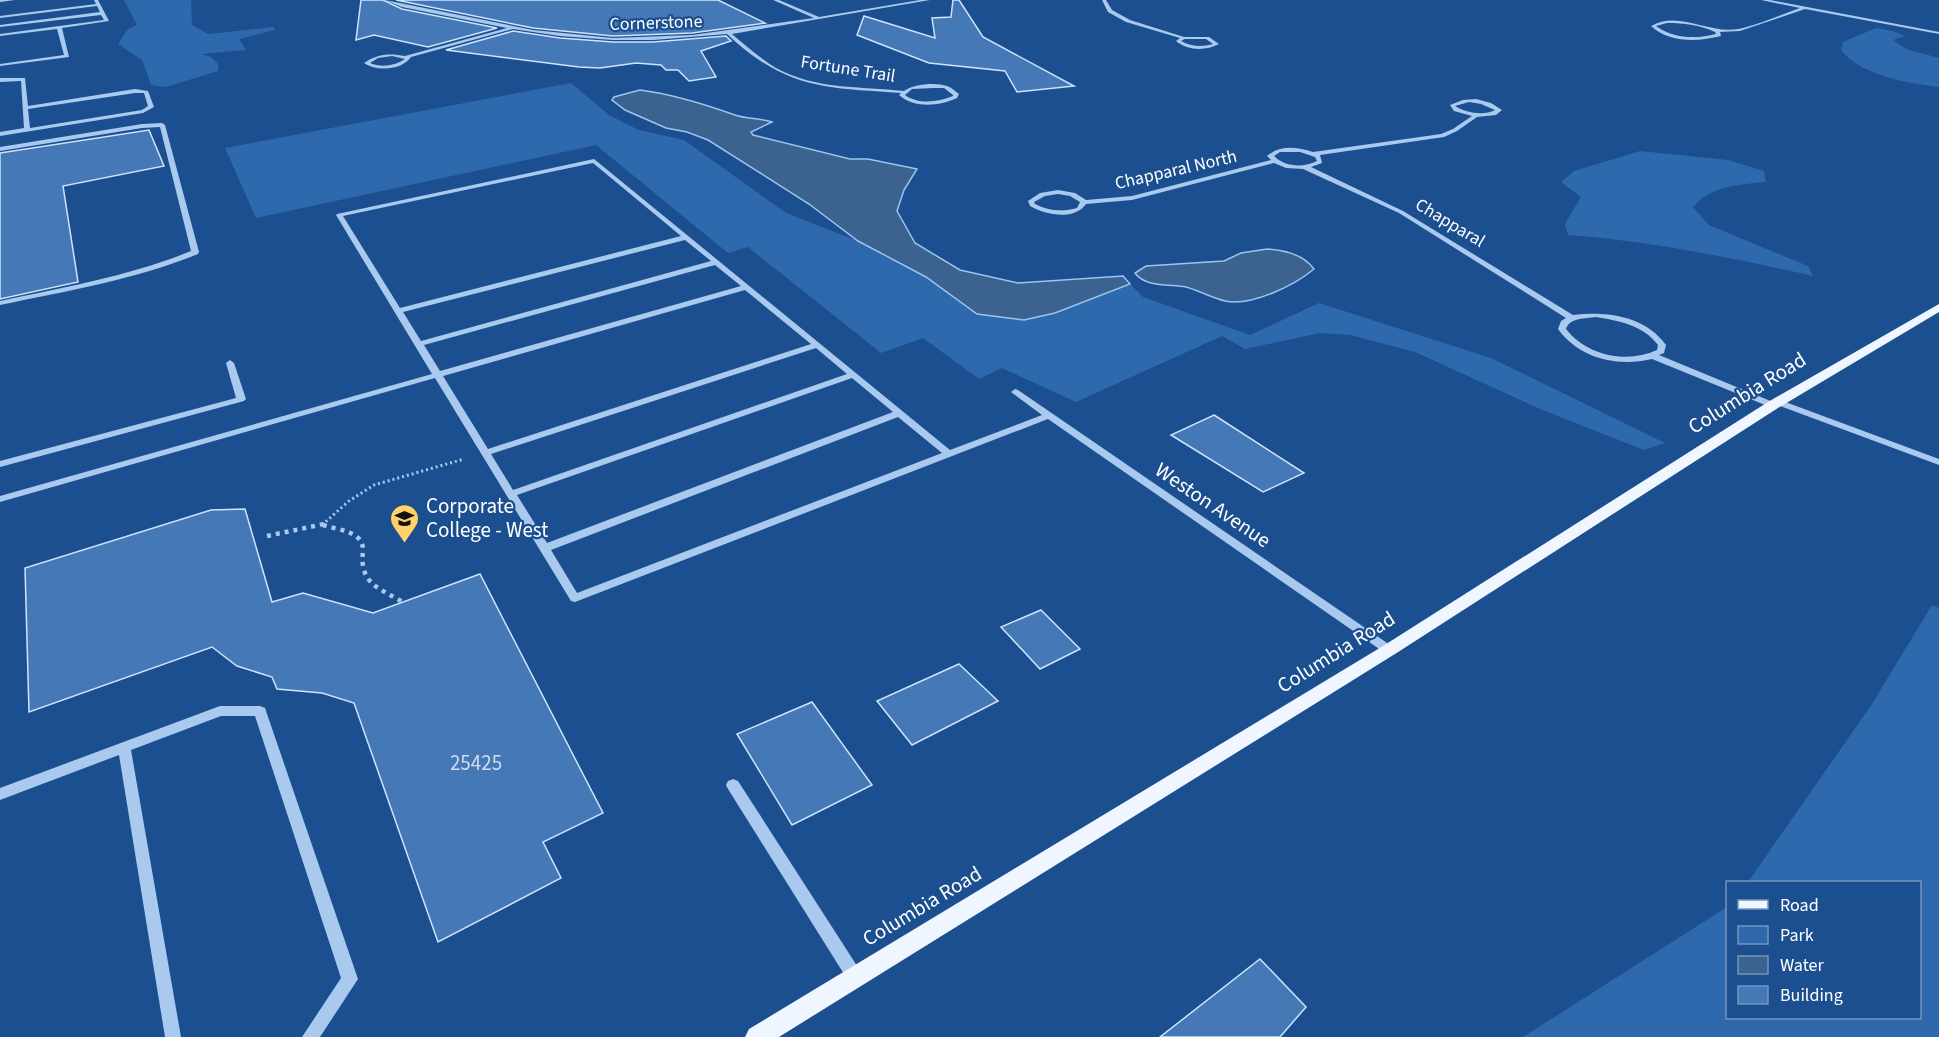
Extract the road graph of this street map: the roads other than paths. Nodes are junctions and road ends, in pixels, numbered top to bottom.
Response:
1 (13, 0) edge
2 (387, 0) edge
3 (774, 0) edge
4 (928, 0) edge
5 (1104, 0) edge
6 (1763, 0) edge
7 (0, 2) edge
8 (98, 3) edge
9 (1805, 8) junction
10 (103, 13) junction
11 (0, 17) edge
12 (818, 18) junction
13 (0, 26) edge
14 (59, 27) junction
15 (516, 27) junction
16 (1717, 31) junction
17 (729, 33) junction
18 (1939, 33) edge
19 (0, 35) edge
20 (1184, 38) junction
21 (406, 57) junction
22 (0, 65) edge
23 (0, 80) edge
24 (903, 92) junction
25 (25, 108) junction
26 (1476, 115) junction
27 (27, 130) junction
28 (0, 134) edge
29 (0, 149) edge
30 (1314, 154) junction
31 (1274, 161) junction
32 (1305, 167) junction
33 (1084, 202) junction
34 (687, 237) junction
35 (716, 262) junction
36 (747, 287) junction
37 (0, 303) edge
38 (1939, 307) edge
39 (398, 311) junction
40 (1572, 318) junction
41 (419, 344) junction
42 (817, 345) junction
43 (1653, 356) junction
44 (230, 363) dead end
45 (853, 375) junction
46 (438, 376) junction
47 (1015, 393) dead end
48 (1775, 404) junction
49 (900, 413) junction
50 (1048, 416) junction
51 (485, 453) junction
52 (949, 454) junction
53 (1939, 462) edge
54 (0, 464) edge
55 (511, 494) junction
56 (0, 499) edge
57 (544, 548) junction
58 (1389, 650) junction
59 (124, 747) junction
60 (733, 785) dead end
61 (0, 794) edge
62 (855, 977) junction
63 (173, 1037) edge
64 (310, 1037) edge
65 (757, 1037) edge

1 - 7 street
2 - 15 street, Cornerstone
3 - 12 street
4 - 12 street, Cornerstone
5 - 20 street
6 - 9 street
8 - 10 street
8 - 11 street
9 - 16 street
9 - 18 street
10 - 13 street
10 - 14 street
12 - 17 street, Cornerstone
14 - 19 street
14 - 22 street
15 - 17 street, Cornerstone
15 - 21 street
16 - 16 street
17 - 24 street, Fortune Trail
20 - 20 street
21 - 21 street
23 - 25 street
24 - 24 street, Fortune Trail
25 - 27 street
25 - 27 street
26 - 26 street
26 - 30 street
27 - 28 street
29 - 37 street
30 - 31 street
30 - 32 street
31 - 32 street, Chapparal
31 - 33 street, Chapparal North
32 - 40 street, Chapparal
33 - 33 street, Chapparal North
34 - 35 street
34 - 39 street
34 - 39 street
35 - 36 street
35 - 41 street
36 - 42 street
36 - 46 street
38 - 48 main road, Columbia Road
39 - 41 street
40 - 43 street
40 - 43 street
41 - 46 street
42 - 45 street
42 - 51 street
43 - 48 street
44 - 54 street
45 - 49 street
45 - 55 street
46 - 51 street
46 - 56 street
47 - 50 street, Weston Avenue
48 - 53 street
48 - 58 main road, Columbia Road
49 - 52 street
49 - 57 street
50 - 52 street
50 - 58 street, Weston Avenue
51 - 55 street
52 - 57 street
55 - 57 street
58 - 62 main road, Columbia Road
59 - 61 street
59 - 63 street
59 - 64 street
60 - 62 street
62 - 65 main road, Columbia Road

